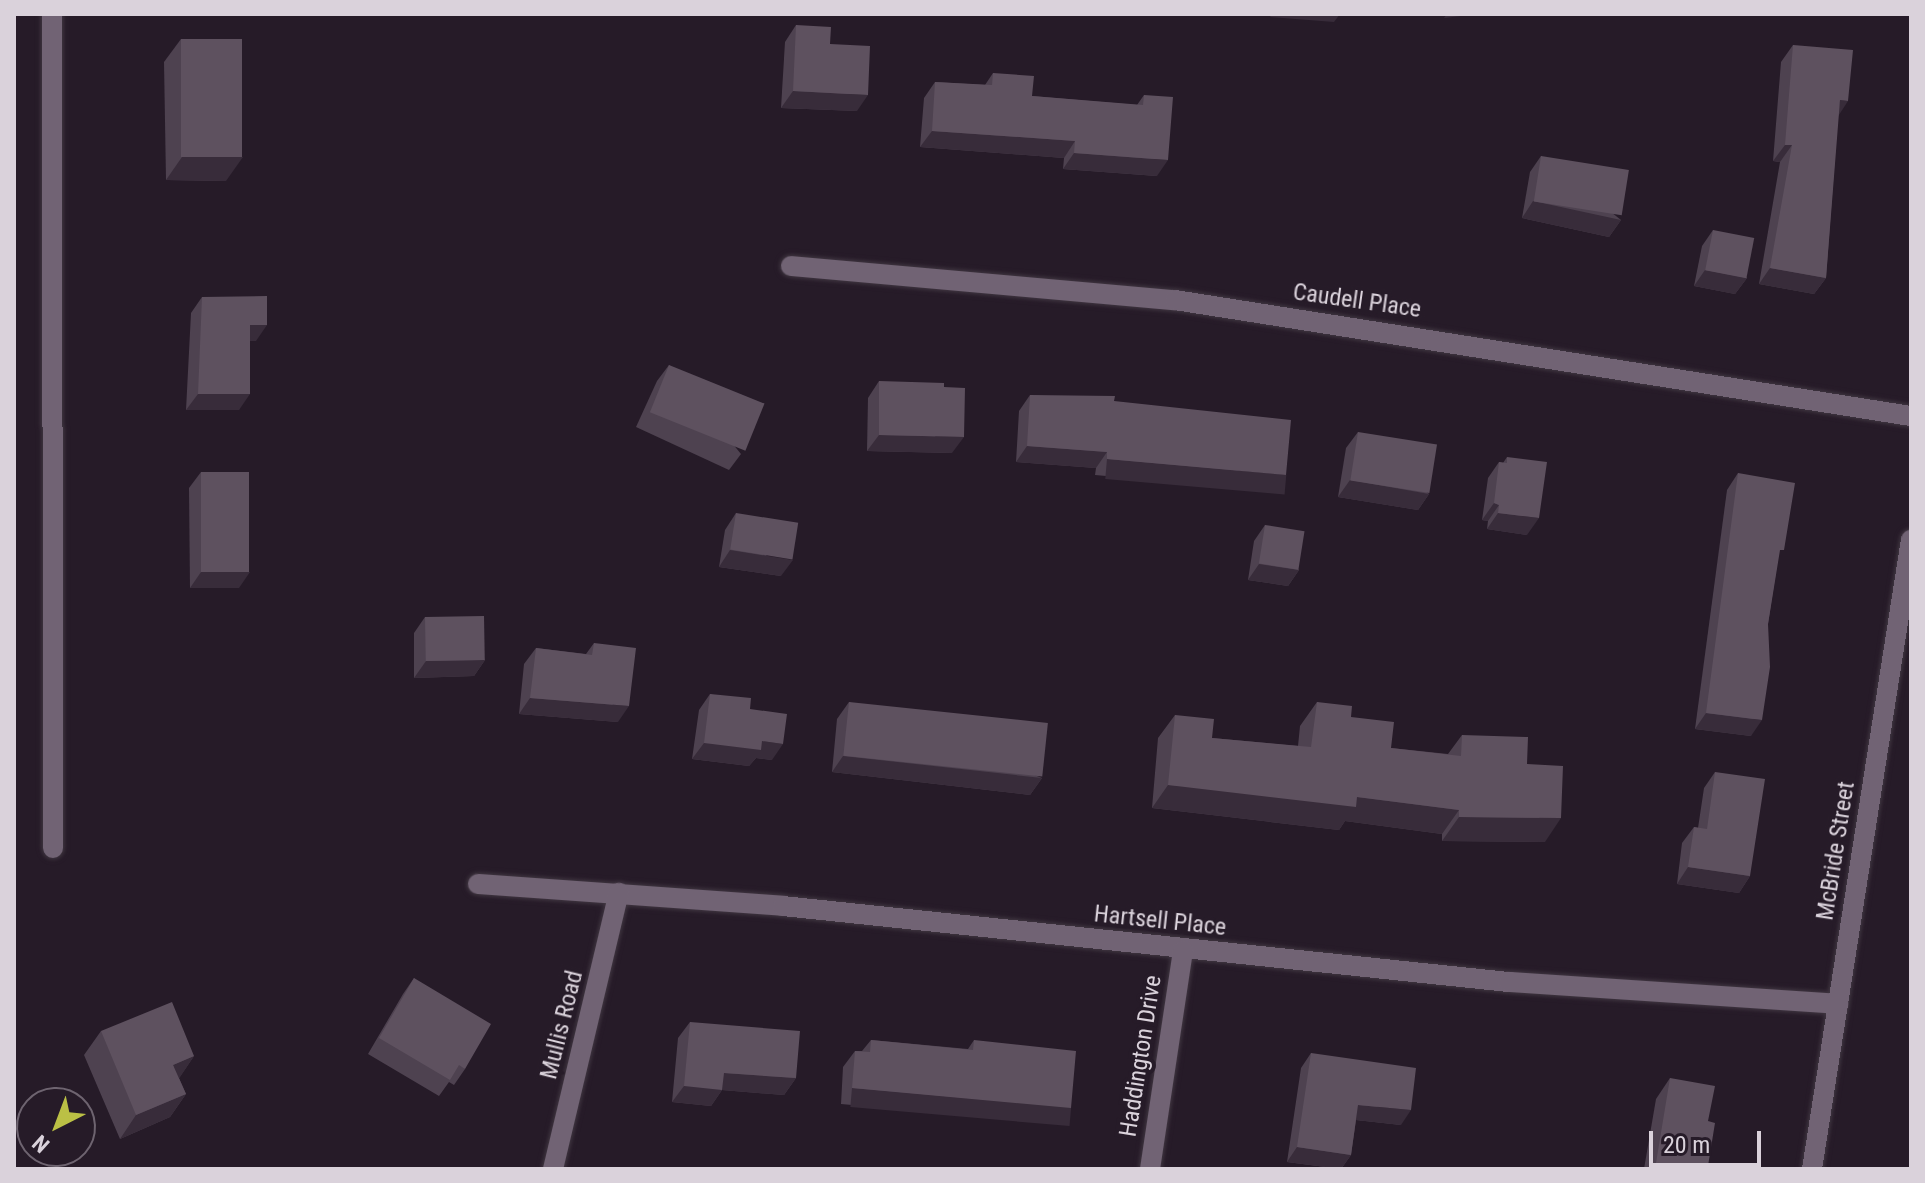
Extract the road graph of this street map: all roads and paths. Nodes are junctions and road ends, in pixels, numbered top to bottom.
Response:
1 (52, 14) edge
2 (791, 266) dead end
3 (1911, 416) edge
4 (1911, 540) edge
5 (53, 848) dead end
6 (478, 884) dead end
7 (619, 893) junction
8 (1183, 950) junction
9 (1838, 1004) junction
10 (553, 1169) edge
11 (1150, 1169) edge
12 (1812, 1169) edge

1 - 5 street
2 - 3 street, Caudell Place
4 - 9 street, McBride Street
6 - 7 street, Hartsell Place
7 - 8 street, Hartsell Place
7 - 10 street, Mullis Road
8 - 9 street, Hartsell Place
8 - 11 street, Haddington Drive
9 - 12 street, McBride Street

